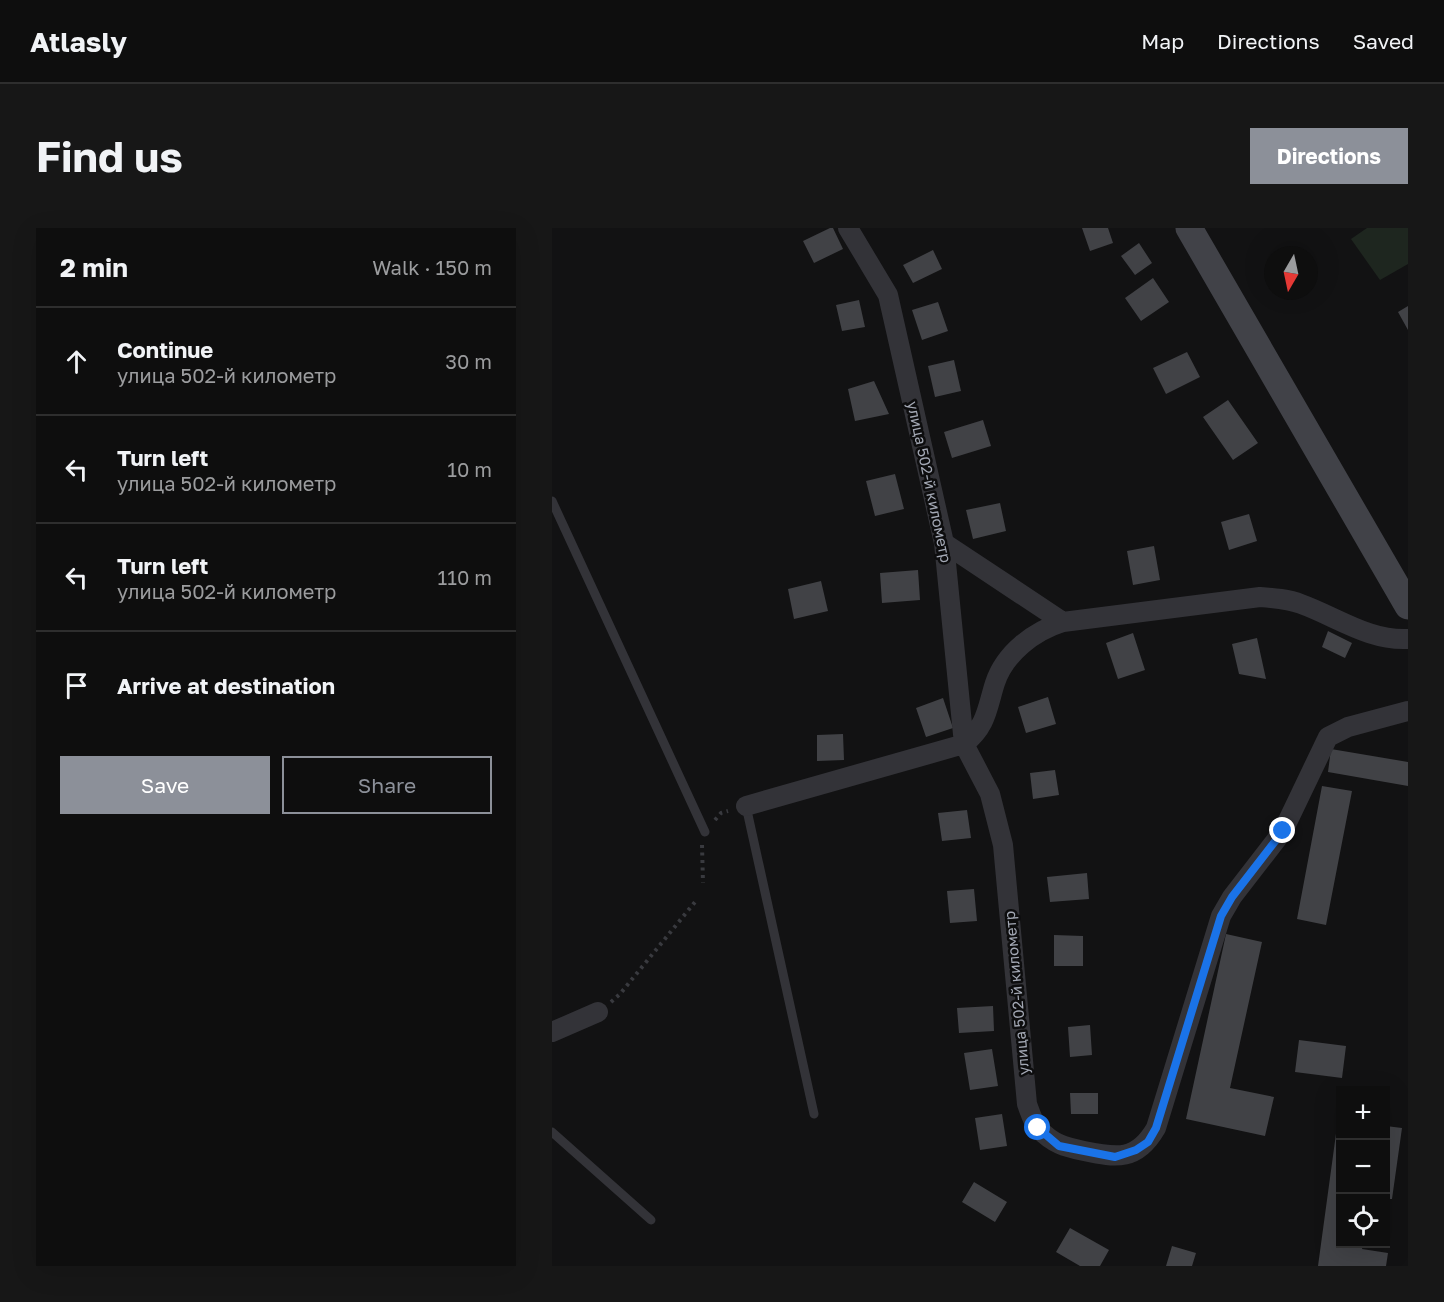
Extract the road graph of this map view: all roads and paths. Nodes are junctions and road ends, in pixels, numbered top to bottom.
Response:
1 (848, 228) edge
2 (1190, 228) edge
3 (552, 501) edge
4 (944, 543) junction
5 (1408, 606) edge
6 (1063, 622) junction
7 (1408, 639) edge
8 (1408, 711) edge
9 (964, 744) junction
10 (746, 806) joint
11 (705, 832) dead end
12 (695, 902) dead end
13 (598, 1012) joint
14 (552, 1032) edge
15 (814, 1114) dead end
16 (552, 1132) edge
17 (651, 1220) dead end

1 - 4 street, улица 502-й километр
2 - 5 street
3 - 11 lane
4 - 6 street
4 - 9 street, улица 502-й километр
6 - 7 street
6 - 9 street
8 - 9 street, улица 502-й километр
9 - 10 street
10 - 15 lane
12 - 13 path
13 - 14 street
16 - 17 lane

